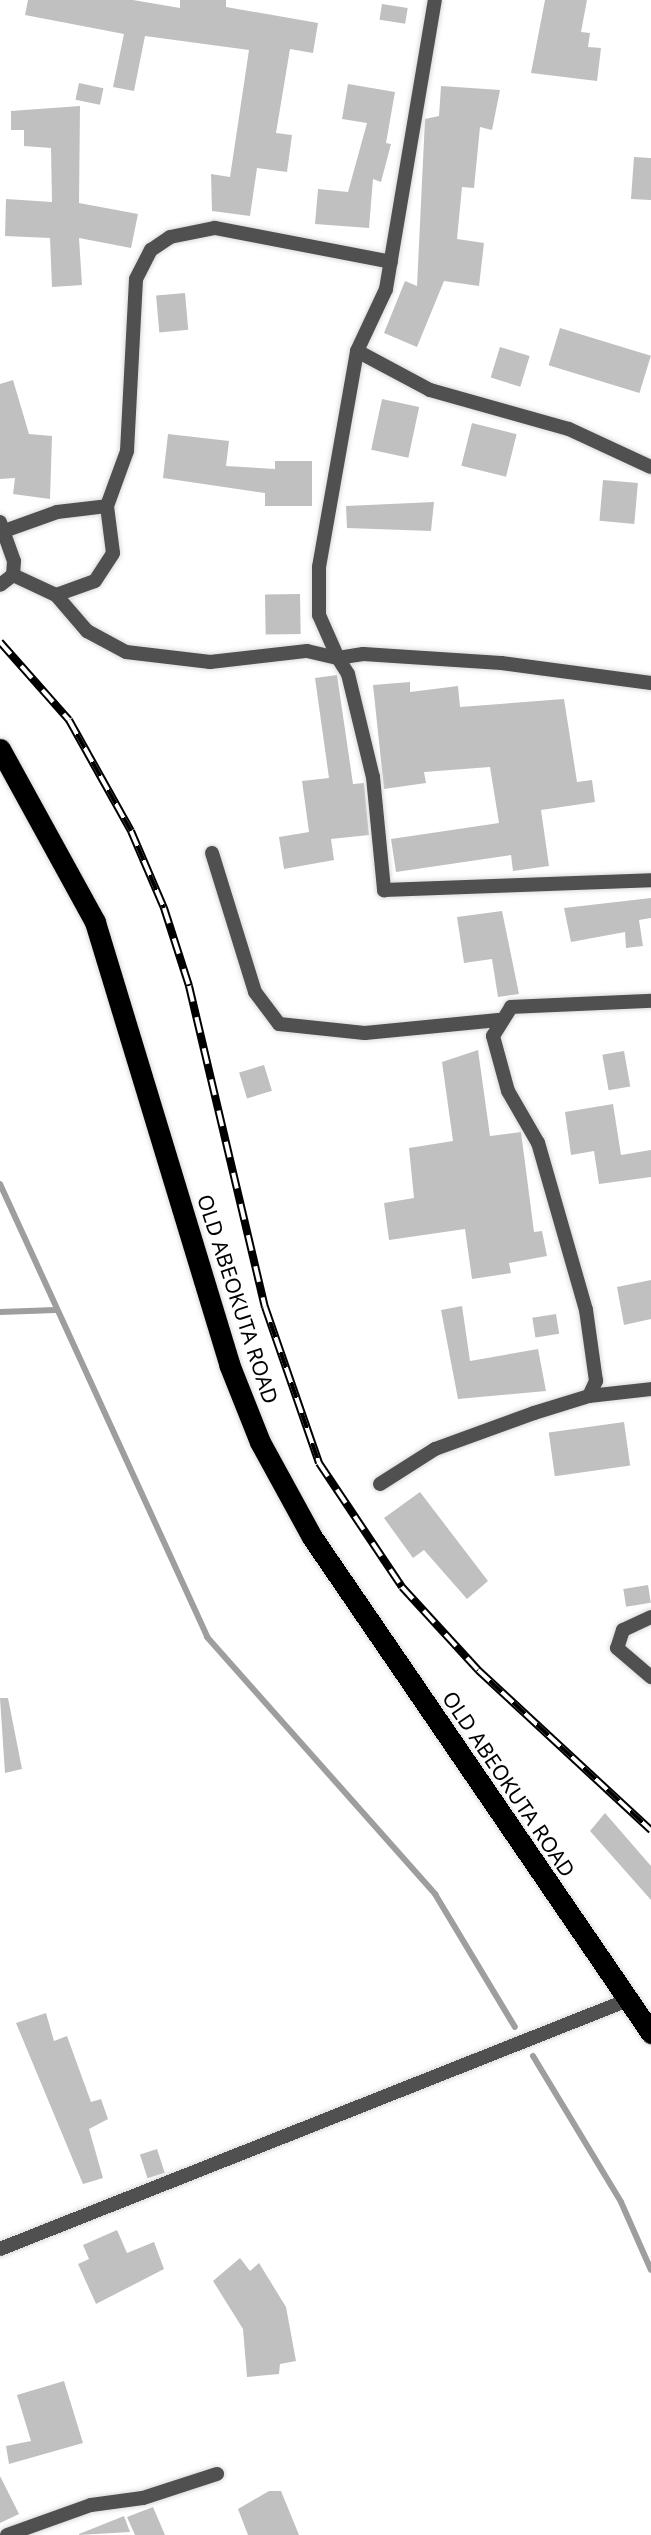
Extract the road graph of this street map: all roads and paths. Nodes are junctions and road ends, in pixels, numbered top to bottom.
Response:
1 (435, 0) edge
2 (391, 262) junction
3 (358, 351) junction
4 (651, 467) edge
5 (107, 506) junction
6 (4, 526) edge
7 (13, 575) junction
8 (0, 585) edge
9 (57, 595) junction
10 (338, 658) junction
11 (651, 682) edge
12 (0, 749) edge
13 (212, 853) dead end
14 (651, 880) edge
15 (651, 1000) edge
16 (498, 1020) junction
17 (596, 1381) junction
18 (651, 1389) edge
19 (620, 1393) junction
20 (589, 1396) junction
21 (380, 1484) dead end
22 (651, 1617) edge
23 (651, 1677) edge
24 (628, 2000) junction
25 (651, 2033) edge
26 (0, 2249) edge
27 (217, 2474) dead end
28 (7, 2535) edge

1 - 2 street
2 - 3 street
2 - 5 street
3 - 4 street
3 - 10 street
5 - 6 street
5 - 9 street
6 - 7 street
7 - 8 street
7 - 9 street
9 - 10 street
10 - 11 street
10 - 14 street
12 - 24 highway, OLD ABEOKUTA ROAD
13 - 16 street
15 - 16 street
16 - 17 street
17 - 19 street
17 - 20 street
18 - 19 street
19 - 20 street
20 - 21 street
22 - 23 street
24 - 25 highway, OLD ABEOKUTA ROAD
24 - 26 street
27 - 28 street

